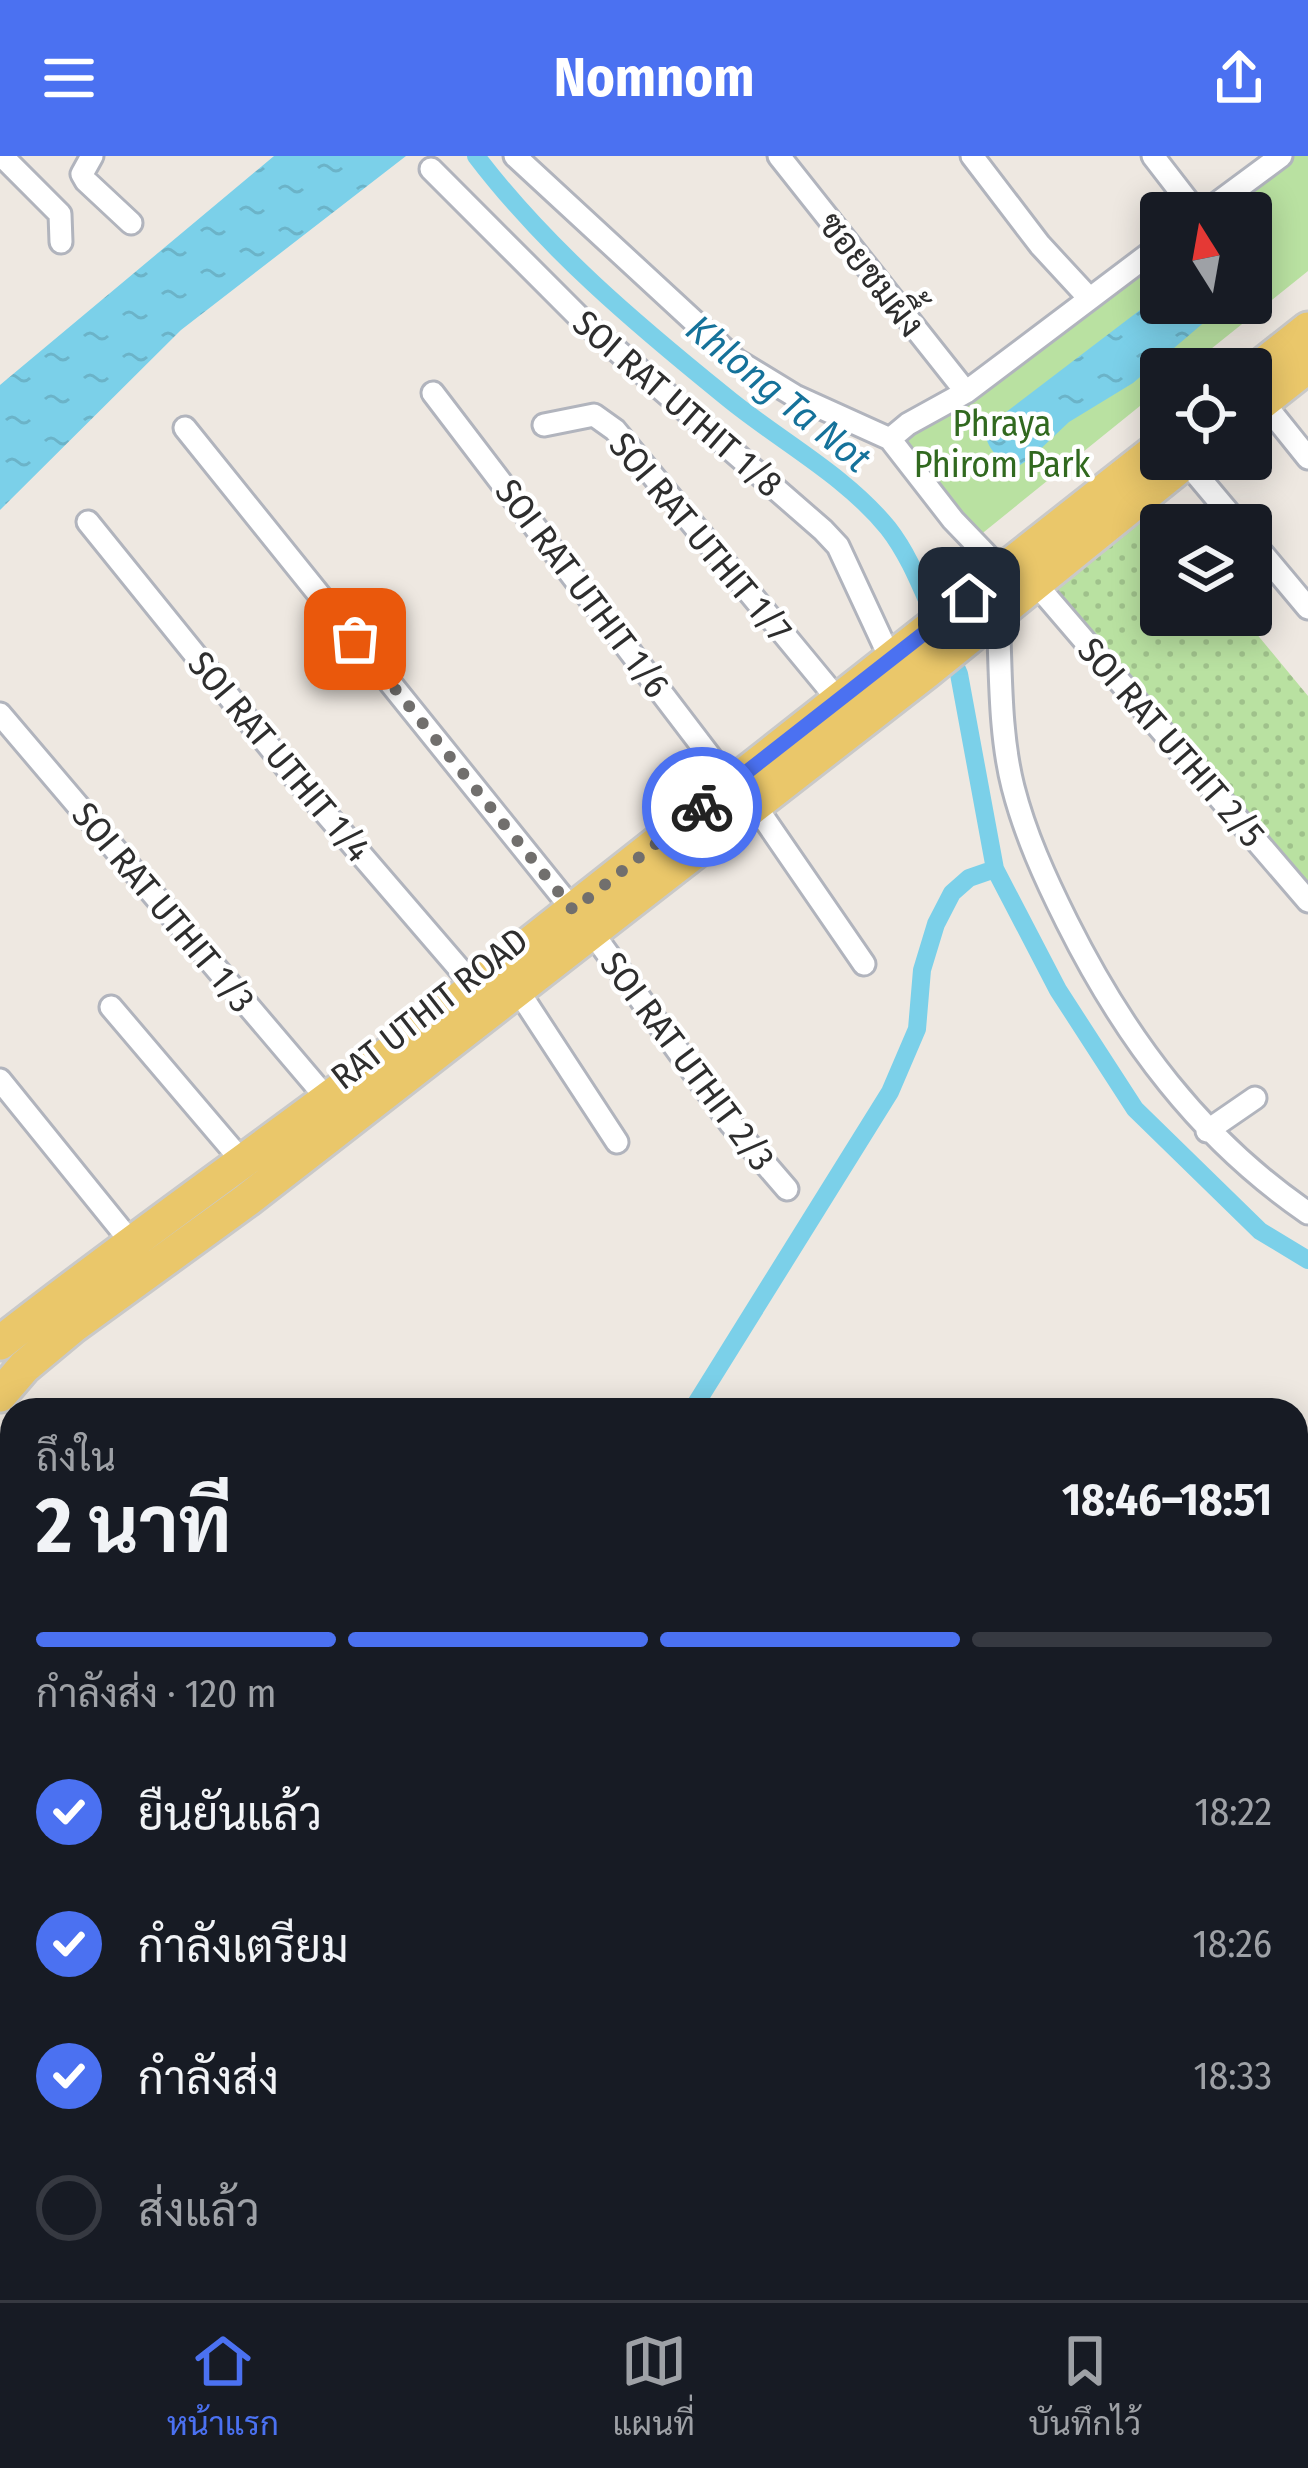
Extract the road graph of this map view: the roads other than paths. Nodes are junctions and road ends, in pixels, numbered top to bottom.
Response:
1 (2, 156) edge
2 (92, 156) edge
3 (514, 156) edge
4 (779, 156) edge
5 (972, 156) edge
6 (1153, 156) edge
7 (1281, 156) edge
8 (431, 169) dead end
9 (1183, 192) edge
10 (1230, 192) edge
11 (131, 223) dead end
12 (61, 242) dead end
13 (1140, 260) edge
14 (1088, 298) junction
15 (1308, 329) edge
16 (1308, 366) edge
17 (1272, 375) edge
18 (1272, 386) edge
19 (966, 392) junction
20 (433, 393) dead end
21 (1272, 416) edge
22 (544, 425) dead end
23 (185, 428) dead end
24 (890, 440) junction
25 (1308, 458) edge
26 (1148, 480) edge
27 (1200, 480) edge
28 (1221, 504) edge
29 (88, 522) dead end
30 (1272, 565) edge
31 (1019, 578) junction
32 (1308, 608) edge
33 (984, 612) junction
34 (909, 658) junction
35 (839, 701) junction
36 (0, 714) edge
37 (743, 794) junction
38 (1308, 901) edge
39 (582, 921) junction
40 (864, 964) dead end
41 (475, 987) junction
42 (517, 989) junction
43 (111, 1006) dead end
44 (0, 1080) edge
45 (1255, 1099) dead end
46 (328, 1100) junction
47 (1207, 1131) junction
48 (616, 1142) dead end
49 (242, 1161) junction
50 (787, 1189) dead end
51 (1308, 1213) edge
52 (131, 1242) junction
53 (0, 1343) edge
54 (0, 1395) edge

1 - 12 street
2 - 11 street
3 - 24 street
4 - 19 street, ซอยชมผึ้ง
5 - 14 street
6 - 9 street
7 - 10 street
8 - 34 street, SOI RAT UTHIT 1/8
13 - 14 street
14 - 19 street
15 - 17 main road
16 - 18 main road
19 - 24 street
20 - 37 street, SOI RAT UTHIT 1/6
21 - 25 street
22 - 35 street, SOI RAT UTHIT 1/7
23 - 39 street, SOI RAT UTHIT 2/3
24 - 31 street, SOI RAT UTHIT 2/5
26 - 31 main road, RAT UTHIT ROAD
27 - 28 street
29 - 41 street, SOI RAT UTHIT 1/4
30 - 32 street
31 - 33 main road, RAT UTHIT ROAD
31 - 38 street, SOI RAT UTHIT 2/5
33 - 34 main road, RAT UTHIT ROAD
33 - 47 street
34 - 35 main road, RAT UTHIT ROAD
34 - 37 main road, RAT UTHIT ROAD
35 - 37 main road, RAT UTHIT ROAD
36 - 46 street, SOI RAT UTHIT 1/3
37 - 39 main road, RAT UTHIT ROAD
37 - 40 street, SOI RAT UTHIT 1/6
39 - 41 main road, RAT UTHIT ROAD
39 - 42 main road, RAT UTHIT ROAD
39 - 50 street, SOI RAT UTHIT 2/3
41 - 46 main road, RAT UTHIT ROAD
42 - 48 street
42 - 54 main road, RAT UTHIT ROAD
43 - 49 street
44 - 52 street
45 - 47 street
46 - 49 main road, RAT UTHIT ROAD
47 - 51 street
49 - 52 main road, RAT UTHIT ROAD
52 - 53 main road, RAT UTHIT ROAD

